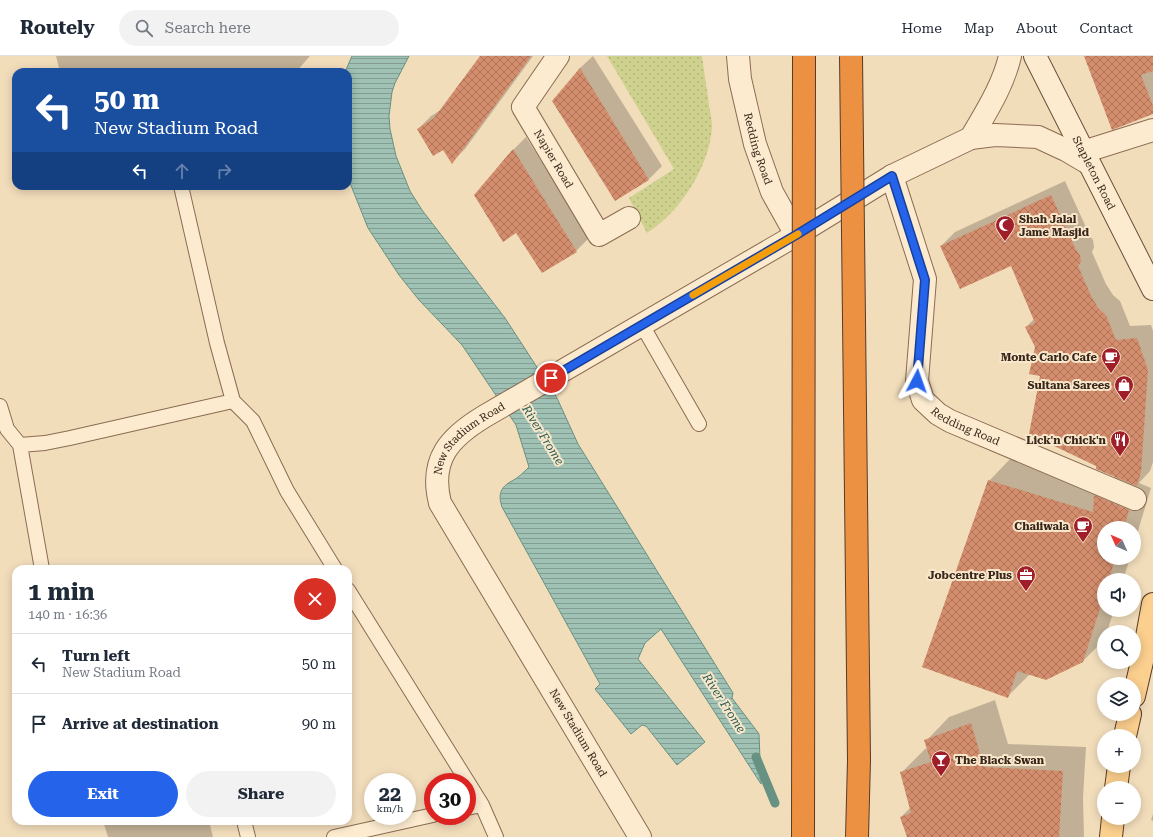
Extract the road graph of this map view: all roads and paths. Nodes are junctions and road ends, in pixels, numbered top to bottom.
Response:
1 (558, 56) edge
2 (738, 56) edge
3 (804, 56) edge
4 (851, 56) edge
5 (1010, 56) edge
6 (1035, 56) edge
7 (1153, 130) edge
8 (971, 138) junction
9 (1089, 164) junction
10 (892, 176) junction
11 (182, 190) edge
12 (629, 218) dead end
13 (796, 235) junction
14 (1153, 289) edge
15 (642, 325) junction
16 (233, 401) junction
17 (0, 406) edge
18 (699, 424) dead end
19 (20, 445) junction
20 (1135, 499) dead end
21 (41, 565) edge
22 (333, 565) edge
23 (352, 596) edge
24 (1153, 604) edge
25 (1138, 677) edge
26 (482, 805) junction
27 (476, 806) edge
28 (424, 817) edge
29 (245, 825) edge
30 (1112, 825) edge
31 (248, 837) edge
32 (334, 837) edge
33 (496, 837) edge
34 (640, 837) edge
35 (803, 837) edge
36 (857, 837) edge
37 (1111, 837) edge

1 - 12 street, Napier Road
2 - 13 street, Redding Road
3 - 35 highway, bridge
4 - 36 highway, bridge
5 - 8 street
6 - 9 street, Stapleton Road
7 - 9 street
8 - 9 street, New Stadium Road
8 - 10 street, New Stadium Road
9 - 14 street, Stapleton Road
10 - 13 street, New Stadium Road
10 - 20 street, Redding Road
11 - 16 lane
13 - 15 street, New Stadium Road
15 - 18 lane
15 - 34 street, New Stadium Road
16 - 19 lane
16 - 22 lane
17 - 19 lane
19 - 21 lane
23 - 26 lane
24 - 25 main road
26 - 27 lane
26 - 33 lane
28 - 32 lane
29 - 31 lane
30 - 37 main road

